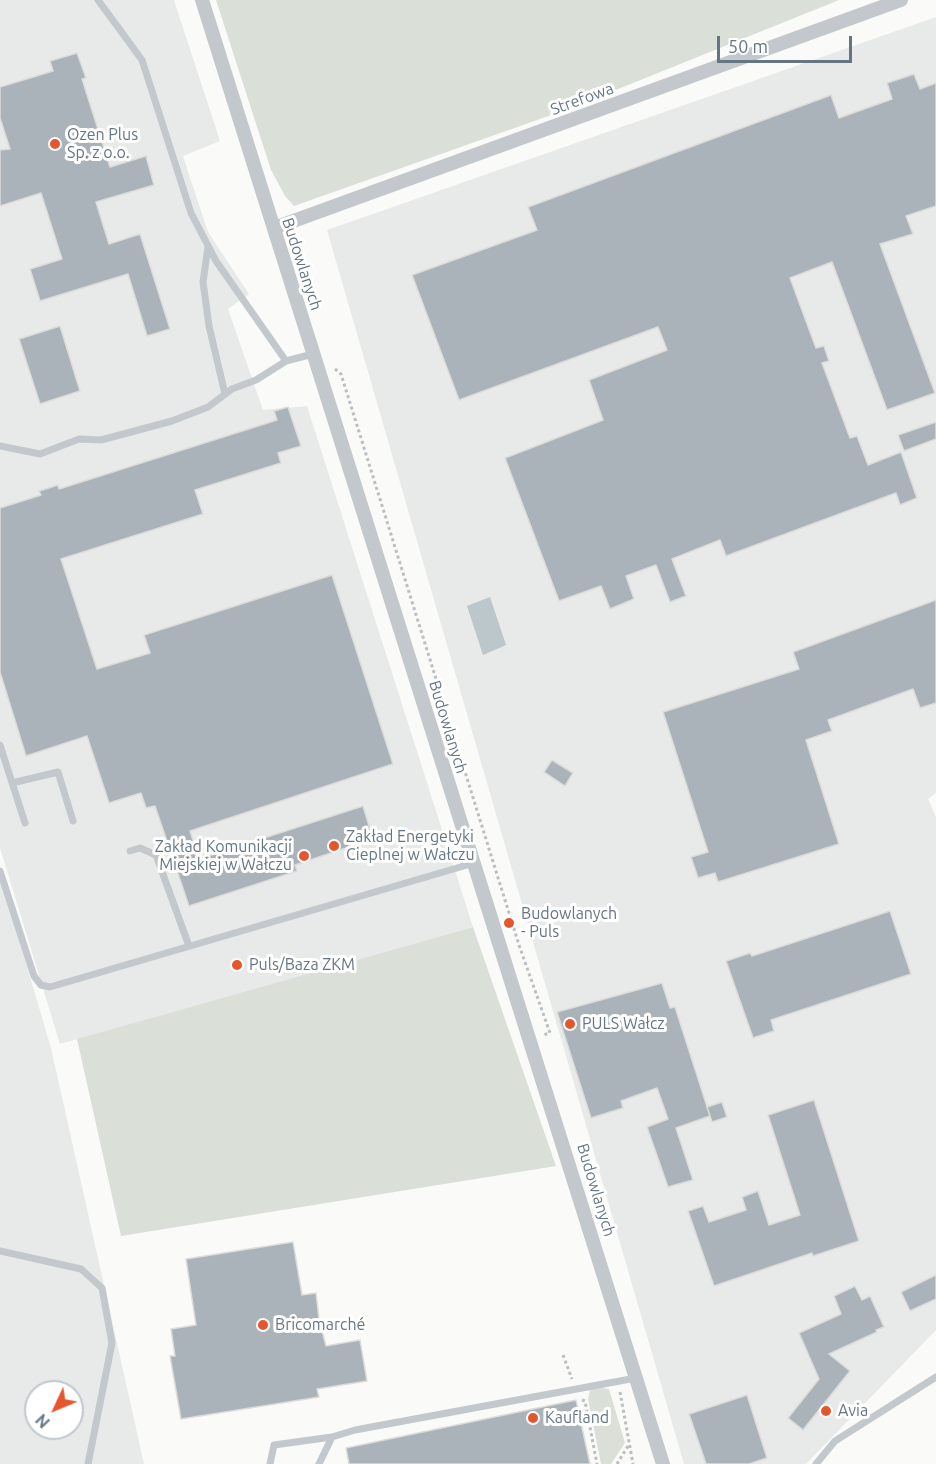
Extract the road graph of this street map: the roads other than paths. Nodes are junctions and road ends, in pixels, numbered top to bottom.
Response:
1 (98, 0) edge
2 (202, 0) edge
3 (901, 0) edge
4 (274, 228) junction
5 (208, 247) junction
6 (314, 354) junction
7 (286, 361) junction
8 (225, 394) junction
9 (0, 446) edge
10 (0, 745) edge
11 (12, 783) junction
12 (73, 821) dead end
13 (25, 823) dead end
14 (130, 851) dead end
15 (474, 863) junction
16 (0, 871) edge
17 (189, 946) junction
18 (0, 1251) edge
19 (936, 1377) edge
20 (636, 1378) junction
21 (332, 1437) junction
22 (88, 1464) edge
23 (270, 1464) edge
24 (319, 1464) edge
25 (663, 1464) edge
26 (816, 1464) edge

1 - 5 lane
2 - 4 street, Budowlanych
3 - 4 street, Strefowa
4 - 6 street, Budowlanych
5 - 7 lane
5 - 8 lane
6 - 7 lane
6 - 15 street, Budowlanych
7 - 8 lane
8 - 9 lane
10 - 11 lane
11 - 12 lane
11 - 13 lane
14 - 17 lane
15 - 17 lane
15 - 20 street, Budowlanych
16 - 17 lane
18 - 22 lane
19 - 26 lane
20 - 21 lane
20 - 25 street, Budowlanych
21 - 23 lane
21 - 24 lane

